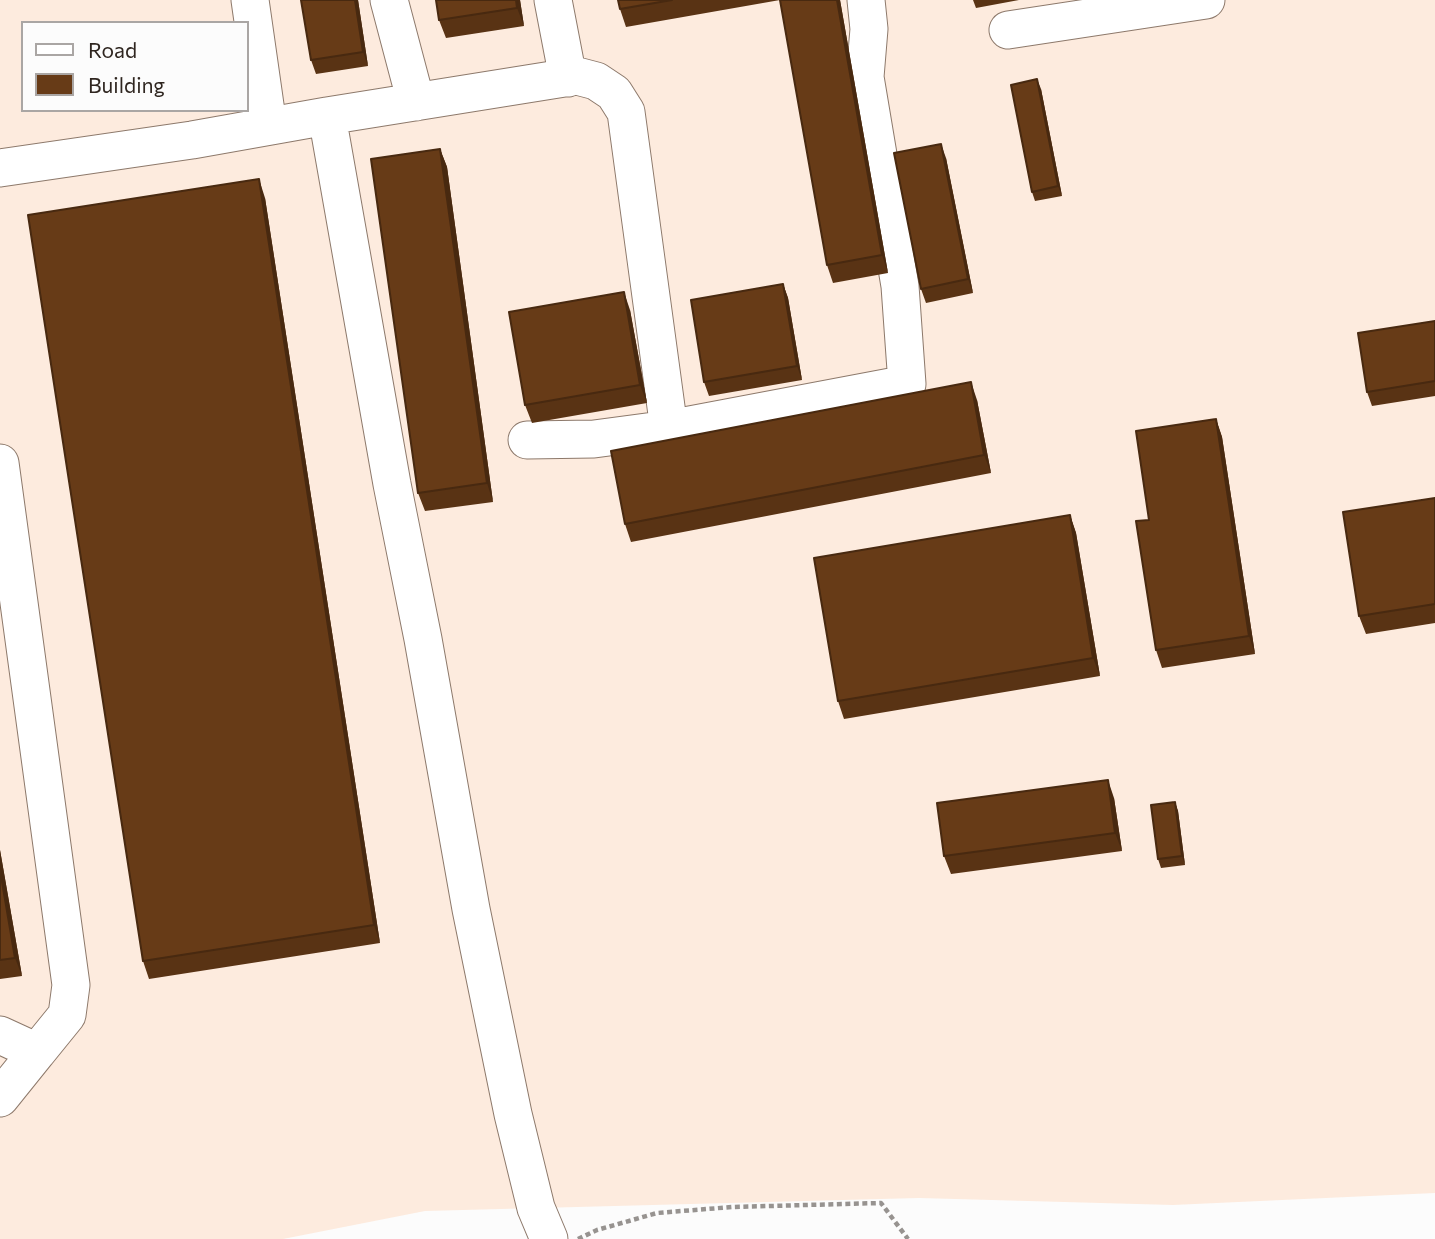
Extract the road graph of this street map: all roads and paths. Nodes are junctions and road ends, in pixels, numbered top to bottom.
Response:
1 (250, 0) edge
2 (389, 0) edge
3 (553, 0) edge
4 (866, 0) edge
5 (1206, 0) edge
6 (1008, 30) dead end
7 (568, 78) junction
8 (416, 102) junction
9 (327, 116) junction
10 (268, 126) junction
11 (0, 168) edge
12 (669, 429) junction
13 (527, 440) dead end
14 (0, 463) edge
15 (8, 584) edge
16 (0, 1035) edge
17 (37, 1052) junction
18 (0, 1098) edge
19 (549, 1239) edge
20 (578, 1239) edge
21 (908, 1239) edge

1 - 10 lane
2 - 8 lane
3 - 7 lane
4 - 12 lane
5 - 6 lane
7 - 8 lane
7 - 12 lane
8 - 9 lane
9 - 10 lane
9 - 19 lane
10 - 11 lane
12 - 13 lane
14 - 15 lane
15 - 17 lane
16 - 17 lane
17 - 18 lane
20 - 21 path

